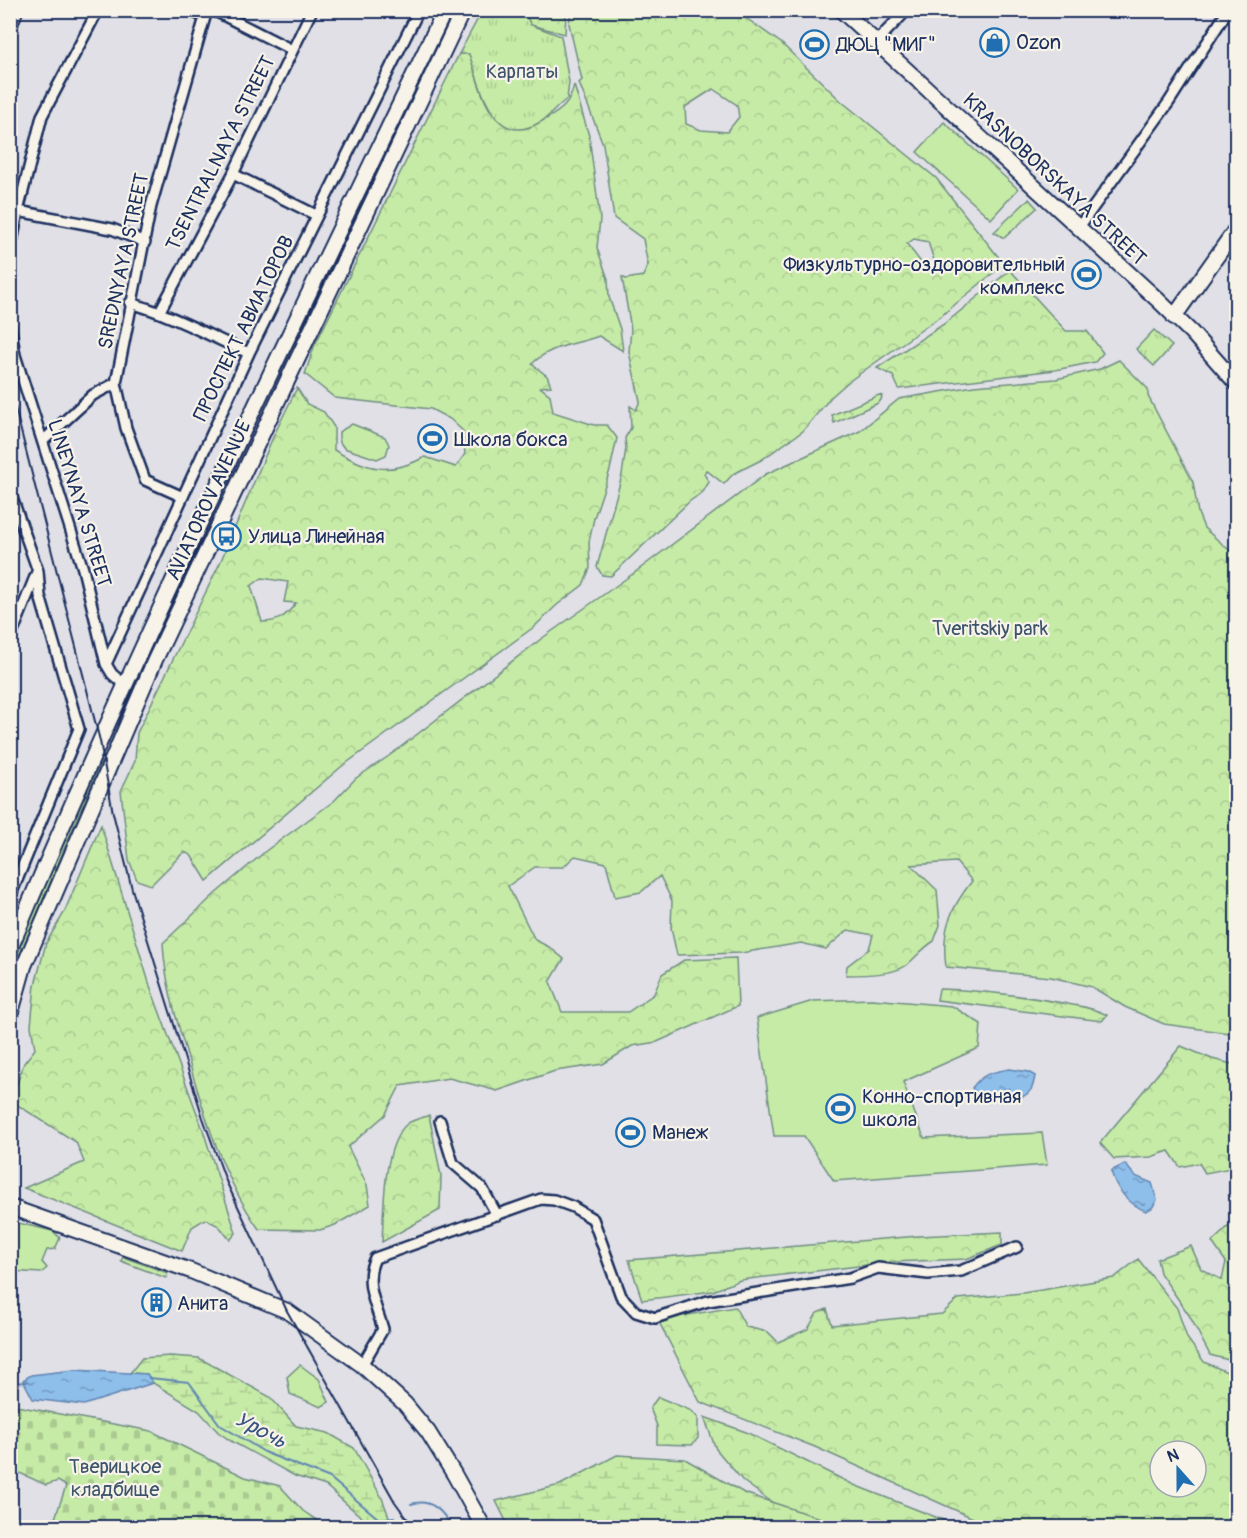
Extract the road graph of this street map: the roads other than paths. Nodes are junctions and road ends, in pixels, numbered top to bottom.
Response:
1 (98, 10) edge
2 (189, 10) edge
3 (213, 10) edge
4 (312, 10) edge
5 (419, 10) edge
6 (445, 10) edge
7 (464, 10) edge
8 (841, 10) edge
9 (907, 10) edge
10 (1228, 10) edge
11 (205, 14) edge
12 (876, 42) junction
13 (292, 50) junction
14 (233, 174) junction
15 (18, 211) junction
16 (316, 215) junction
17 (1079, 227) junction
18 (1236, 230) edge
19 (145, 242) junction
20 (10, 253) edge
21 (130, 303) junction
22 (160, 311) junction
23 (1174, 316) junction
24 (10, 324) edge
25 (249, 353) junction
26 (116, 383) junction
27 (1236, 383) edge
28 (44, 440) junction
29 (10, 492) edge
30 (183, 497) junction
31 (12, 506) edge
32 (10, 526) edge
33 (22, 526) junction
34 (38, 570) junction
35 (10, 639) edge
36 (106, 664) junction
37 (126, 686) junction
38 (10, 897) edge
39 (10, 949) edge
40 (10, 1016) edge
41 (440, 1121) dead end
42 (10, 1207) edge
43 (497, 1215) junction
44 (1017, 1247) dead end
45 (363, 1365) junction
46 (484, 1527) edge

1 - 15 street
2 - 11 street
3 - 13 street
4 - 13 street, TSENTRALNAYA STREET
5 - 16 street, ПРОСПЕКТ АВИАТОРОВ
6 - 37 main road, AVIATOROV AVENUE
7 - 40 main road, AVIATOROV AVENUE
8 - 12 main road, KRASNOBORSKAYA STREET
9 - 12 street
10 - 17 street
11 - 19 street, SREDNYAYA STREET
12 - 17 main road, KRASNOBORSKAYA STREET
13 - 14 street, TSENTRALNAYA STREET
14 - 16 street
14 - 22 street, TSENTRALNAYA STREET
15 - 19 street
15 - 20 street
16 - 25 street, ПРОСПЕКТ АВИАТОРОВ
17 - 23 main road, KRASNOBORSKAYA STREET
18 - 23 main road
19 - 21 street, SREDNYAYA STREET
21 - 22 street
21 - 26 street, SREDNYAYA STREET
22 - 25 street
23 - 27 main road, KRASNOBORSKAYA STREET
24 - 28 street, LINEYNAYA STREET
25 - 30 street, ПРОСПЕКТ АВИАТОРОВ
26 - 28 street
26 - 30 street, SREDNYAYA STREET
28 - 36 street, LINEYNAYA STREET
29 - 31 street
30 - 36 street, ПРОСПЕКТ АВИАТОРОВ
31 - 33 street
32 - 33 street
33 - 34 street
34 - 35 street
34 - 38 street
36 - 37 street, LINEYNAYA STREET
37 - 39 main road, AVIATOROV AVENUE
41 - 43 street
42 - 45 main road
43 - 44 street
43 - 45 street
45 - 46 main road

